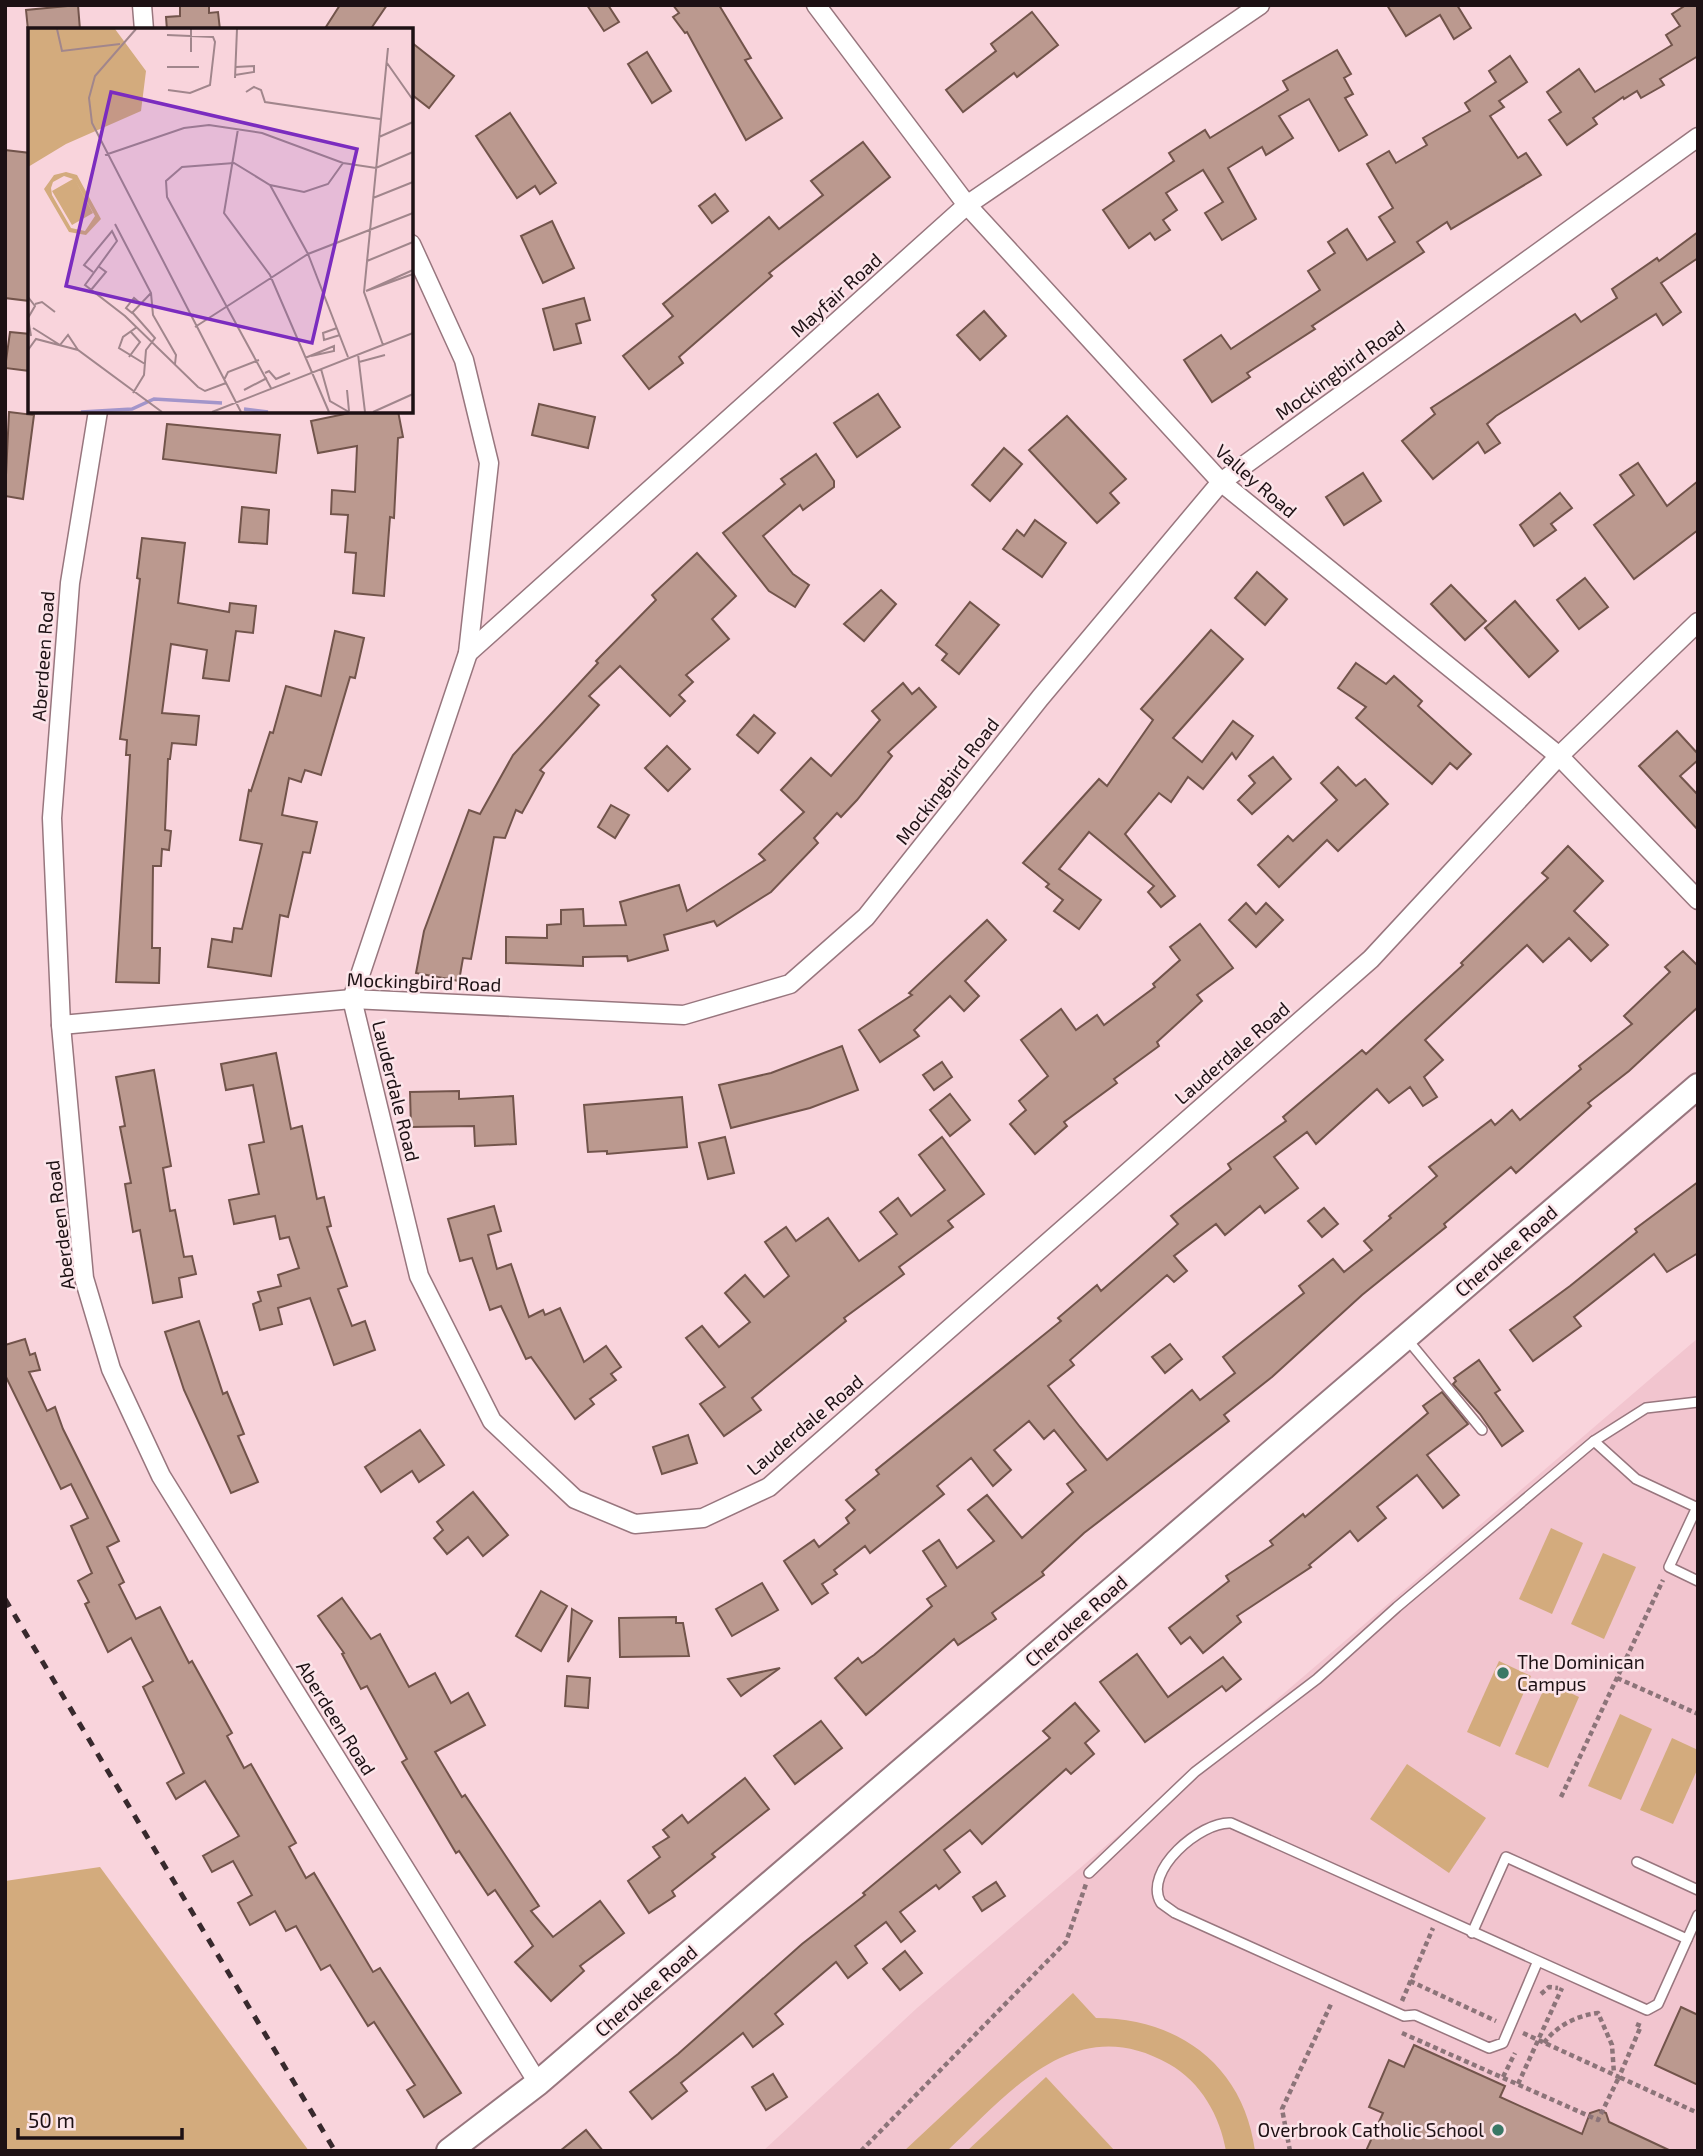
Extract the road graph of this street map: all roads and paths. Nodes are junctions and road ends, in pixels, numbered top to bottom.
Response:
1 (142, 5) edge
2 (816, 5) edge
3 (1260, 5) edge
4 (144, 28) edge
5 (1698, 137) edge
6 (967, 205) junction
7 (413, 248) edge
8 (98, 413) edge
9 (1221, 482) junction
10 (1698, 622) edge
11 (468, 653) junction
12 (1559, 756) junction
13 (1698, 900) edge
14 (352, 999) junction
15 (61, 1025) junction
16 (1698, 1086) edge
17 (1406, 1337) junction
18 (1698, 1402) edge
19 (1482, 1430) dead end
20 (1594, 1441) junction
21 (1697, 1508) edge
22 (1669, 1567) junction
23 (1698, 1581) edge
24 (1617, 1678) junction
25 (1698, 1714) edge
26 (1561, 1797) dead end
27 (1637, 1862) dead end
28 (1089, 1873) joint
29 (1698, 1890) edge
30 (1698, 1915) edge
31 (1438, 1917) junction
32 (1472, 1933) junction
33 (1687, 1939) junction
34 (1537, 1963) junction
35 (1410, 1981) junction
36 (1562, 1988) junction
37 (1571, 1994) dead end
38 (1320, 1996) dead end
39 (1401, 2001) dead end
40 (1332, 2002) junction
41 (1536, 2004) dead end
42 (1343, 2007) dead end
43 (1496, 2021) dead end
44 (1631, 2022) dead end
45 (1528, 2023) dead end
46 (1390, 2029) dead end
47 (1523, 2033) junction
48 (1538, 2040) junction
49 (1544, 2043) junction
50 (1616, 2076) junction
51 (1503, 2077) junction
52 (538, 2083) junction
53 (1518, 2084) junction
54 (1698, 2113) edge
55 (449, 2151) edge
56 (861, 2151) edge
57 (1290, 2151) edge

1 - 4 street
2 - 6 street, Valley Road
3 - 6 street, Mayfair Road
5 - 9 street, Mockingbird Road
6 - 9 street, Valley Road
6 - 11 street, Mayfair Road
7 - 11 street
8 - 15 street, Aberdeen Road
9 - 12 street, Valley Road
9 - 14 street, Mockingbird Road
10 - 12 street, Lauderdale Road
11 - 14 street
12 - 13 street, Valley Road
12 - 14 street, Lauderdale Road
14 - 15 street, Mockingbird Road
15 - 52 street, Aberdeen Road
16 - 17 street, Cherokee Road
17 - 19 lane
17 - 52 street, Cherokee Road
18 - 20 lane
20 - 21 lane
20 - 28 lane
21 - 22 lane
22 - 23 lane
22 - 24 path
24 - 25 path
24 - 26 path
27 - 29 lane
28 - 56 path
30 - 33 lane
31 - 32 lane
31 - 34 lane
31 - 35 path
32 - 33 lane
32 - 34 lane
33 - 34 lane
35 - 39 path
35 - 43 path
36 - 37 path
36 - 41 path
36 - 48 path
38 - 40 path
40 - 42 path
40 - 57 path
44 - 50 path
45 - 47 path
46 - 51 path
47 - 48 path
47 - 51 path
48 - 49 path
48 - 53 path
49 - 50 path
49 - 50 path
50 - 53 path
50 - 54 path
51 - 53 path
52 - 55 street, Cherokee Road

